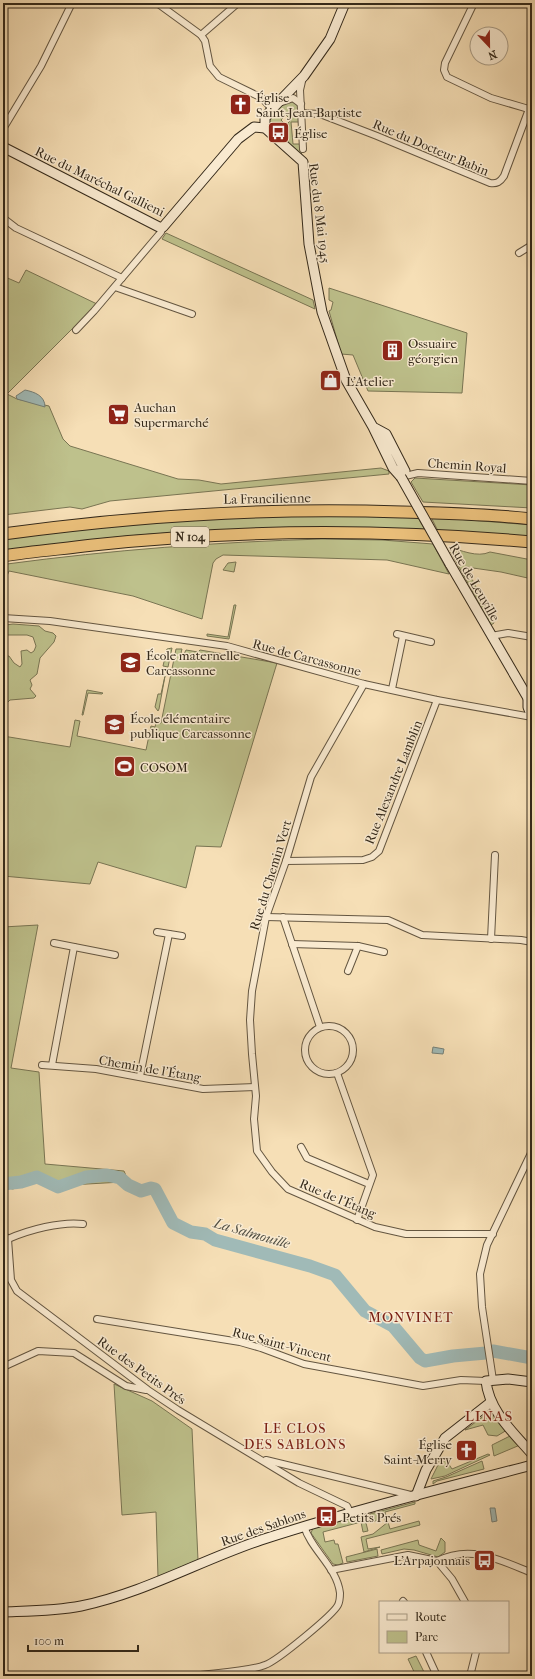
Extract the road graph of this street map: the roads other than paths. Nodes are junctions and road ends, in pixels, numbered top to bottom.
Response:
1 (72, 3) edge
2 (157, 3) edge
3 (238, 3) edge
4 (346, 3) edge
5 (474, 3) edge
6 (201, 35) junction
7 (304, 76) junction
8 (301, 104) junction
9 (272, 110) junction
10 (531, 110) edge
11 (302, 113) junction
12 (265, 128) junction
13 (3, 129) edge
14 (3, 147) edge
15 (303, 149) dead end
16 (3, 218) edge
17 (163, 227) junction
18 (532, 245) edge
19 (519, 253) dead end
20 (122, 278) junction
21 (115, 287) junction
22 (192, 314) dead end
23 (76, 330) dead end
24 (401, 477) junction
25 (532, 481) edge
26 (532, 516) edge
27 (510, 517) junction
28 (532, 519) edge
29 (3, 534) edge
30 (505, 540) junction
31 (532, 542) edge
32 (532, 550) edge
33 (3, 556) edge
34 (3, 618) edge
35 (491, 636) junction
36 (532, 637) edge
37 (431, 642) dead end
38 (364, 684) junction
39 (392, 689) junction
40 (437, 700) junction
41 (530, 702) edge
42 (532, 717) edge
43 (495, 856) dead end
44 (286, 861) junction
45 (266, 917) junction
46 (282, 917) junction
47 (157, 932) dead end
48 (169, 934) junction
49 (182, 936) dead end
50 (491, 939) junction
51 (532, 942) edge
52 (54, 943) dead end
53 (292, 944) junction
54 (358, 946) junction
55 (74, 947) junction
56 (384, 952) dead end
57 (114, 955) dead end
58 (348, 972) dead end
59 (320, 1028) junction
60 (42, 1065) dead end
61 (52, 1065) junction
62 (337, 1073) junction
63 (140, 1076) junction
64 (255, 1087) junction
65 (302, 1147) dead end
66 (532, 1151) edge
67 (369, 1184) junction
68 (357, 1220) junction
69 (83, 1224) dead end
70 (3, 1234) edge
71 (492, 1234) junction
72 (8, 1239) junction
73 (97, 1320) dead end
74 (3, 1366) edge
75 (489, 1380) junction
76 (532, 1382) edge
77 (148, 1390) junction
78 (491, 1402) junction
79 (532, 1454) edge
80 (260, 1459) junction
81 (532, 1465) edge
82 (416, 1496) junction
83 (351, 1514) junction
84 (304, 1526) junction
85 (437, 1561) junction
86 (331, 1570) junction
87 (532, 1573) edge
88 (464, 1601) edge
89 (3, 1612) edge
90 (426, 1653) edge
91 (476, 1653) edge
92 (192, 1676) edge
93 (437, 1676) edge
94 (470, 1676) edge

1 - 13 street
2 - 6 street
3 - 6 street
4 - 7 street
5 - 10 street
6 - 9 street
7 - 8 street, Rue du 8 Mai 1945
7 - 9 street
8 - 9 street
8 - 11 street, Rue du 8 Mai 1945
9 - 12 street
10 - 11 street, Rue du Docteur Babin
11 - 15 street, Rue du 8 Mai 1945
12 - 17 street, Rue du Maréchal Gallieni
12 - 24 street, Rue du 8 Mai 1945
14 - 17 street, Rue du Maréchal Gallieni
16 - 20 street
17 - 20 street
18 - 19 street
20 - 21 street
21 - 22 street
21 - 23 street
24 - 25 street, Chemin Royal
24 - 35 street, Rue de Leuville, bridge
26 - 27 highway
27 - 28 highway, La Francilienne / N 104
27 - 29 highway, La Francilienne / N 104
30 - 31 highway, N 104
30 - 32 highway
30 - 33 highway, N 104
34 - 38 street, Rue de Carcassonne
35 - 36 street
35 - 41 street, Rue de Leuville
37 - 39 street
38 - 39 street, Rue de Carcassonne
38 - 44 street, Rue du Chemin Vert
39 - 40 street, Rue de Carcassonne
40 - 42 street, Rue de Carcassonne
40 - 44 street, Rue Alexandre Lamblin
41 - 42 street, Rue de Leuville
43 - 50 street
44 - 45 street, Rue du Chemin Vert
45 - 46 street
45 - 64 street, Rue du Chemin Vert
46 - 50 street
46 - 53 street
47 - 48 street
48 - 49 street
48 - 63 street
50 - 51 street
52 - 55 street
53 - 54 street
53 - 59 street
54 - 56 street
54 - 58 street
55 - 57 street
55 - 61 street
59 - 62 street
59 - 62 street
60 - 61 street, Chemin de l'Étang
61 - 63 street, Chemin de l'Étang
62 - 67 street
63 - 64 street, Chemin de l'Étang
64 - 68 street, Rue de l'Étang
65 - 67 street
66 - 71 street
67 - 68 street
68 - 71 street, Rue de l'Étang
69 - 72 street
70 - 72 street
71 - 75 street
72 - 77 street, Rue des Petits Prés
73 - 75 street, Rue Saint-Vincent
74 - 77 street
75 - 76 street
75 - 78 street
77 - 80 street, Rue des Petits Prés
78 - 79 street
78 - 82 street
80 - 82 street, Rue des Petits Prés
80 - 83 street, Rue des Petits Prés
81 - 82 street, Rue des Sablons
82 - 83 street, Rue des Sablons
83 - 84 street, Rue des Sablons
84 - 86 street
84 - 89 street, Rue des Sablons
85 - 86 street
85 - 87 street
85 - 88 street
86 - 92 street
90 - 93 street
91 - 94 street

